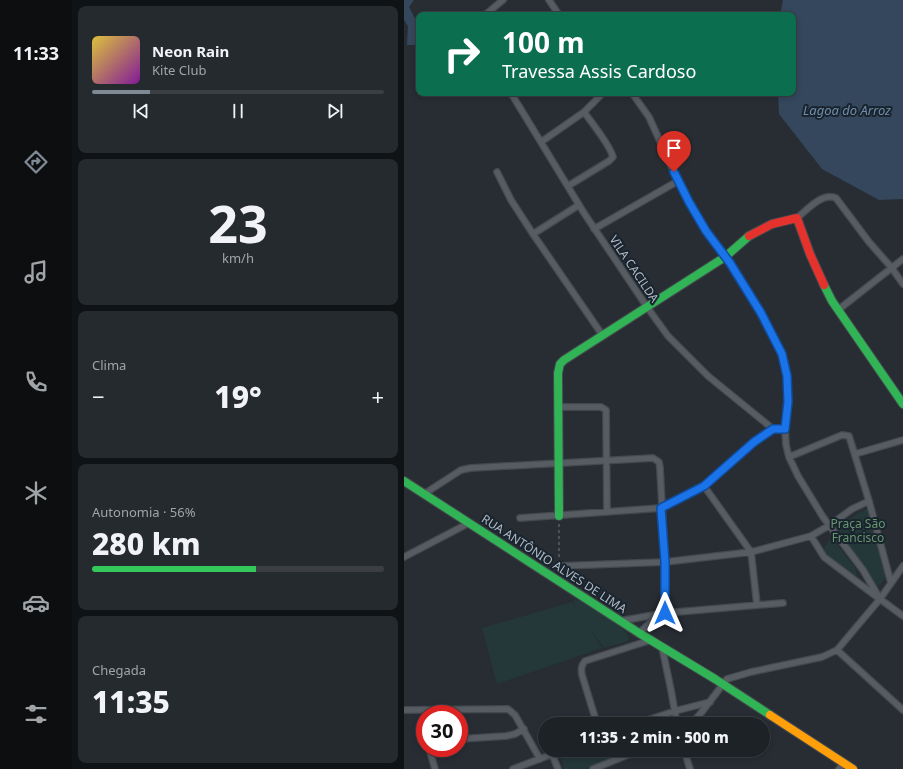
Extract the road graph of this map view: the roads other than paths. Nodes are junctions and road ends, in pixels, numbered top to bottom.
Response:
1 (503, 0) edge
2 (549, 0) edge
3 (489, 12) edge
4 (557, 12) edge
5 (513, 96) edge
6 (599, 96) edge
7 (634, 96) edge
8 (584, 112) junction
9 (541, 142) junction
10 (497, 172) dead end
11 (678, 181) junction
12 (568, 186) junction
13 (579, 205) junction
14 (797, 218) junction
15 (594, 228) junction
16 (533, 234) junction
17 (727, 256) junction
18 (903, 259) edge
19 (891, 267) junction
20 (903, 284) edge
21 (647, 307) junction
22 (838, 310) junction
23 (603, 336) junction
24 (903, 404) edge
25 (558, 407) junction
26 (773, 429) junction
27 (785, 429) junction
28 (903, 440) edge
29 (855, 454) junction
30 (789, 457) junction
31 (608, 460) junction
32 (559, 463) junction
33 (404, 481) edge
34 (704, 486) junction
35 (424, 494) junction
36 (869, 501) junction
37 (661, 508) junction
38 (607, 512) junction
39 (558, 516) junction
40 (520, 518) dead end
41 (469, 523) junction
42 (830, 525) junction
43 (811, 536) junction
44 (751, 552) junction
45 (404, 557) edge
46 (665, 562) junction
47 (559, 566) road end
48 (903, 566) edge
49 (890, 583) junction
50 (880, 599) junction
51 (783, 603) dead end
52 (757, 605) junction
53 (662, 613) junction
54 (903, 616) edge
55 (620, 621) junction
56 (639, 633) junction
57 (651, 640) junction
58 (662, 647) junction
59 (838, 650) junction
60 (722, 684) junction
61 (710, 702) junction
62 (404, 710) edge
63 (903, 710) edge
64 (675, 711) junction
65 (595, 717) edge
66 (657, 717) edge
67 (676, 717) edge
68 (697, 717) edge
69 (524, 729) junction
70 (468, 738) edge
71 (432, 757) edge
72 (545, 757) edge
73 (553, 757) edge
74 (623, 757) edge
75 (686, 757) edge
76 (540, 759) junction
77 (842, 766) edge
78 (435, 769) edge
79 (513, 769) edge
80 (558, 769) edge
81 (593, 769) edge
82 (690, 769) edge
83 (853, 769) edge

1 - 3 street
2 - 4 street
5 - 9 street, VILA CACILDA
6 - 8 street
7 - 11 street
8 - 9 street
8 - 12 street
9 - 12 street, VILA CACILDA
10 - 16 street
11 - 15 street
11 - 17 street
12 - 13 street, VILA CACILDA
13 - 15 street, VILA CACILDA
13 - 16 street
14 - 17 street
14 - 19 street
14 - 22 street
15 - 21 street, VILA CACILDA
16 - 23 street
17 - 21 street
17 - 27 street
18 - 19 street
19 - 20 street
19 - 22 street
21 - 23 street
21 - 26 street, VILA CACILDA
22 - 24 street
23 - 25 street
25 - 31 street
25 - 32 street
26 - 27 street
26 - 34 street
27 - 30 street
28 - 29 street
29 - 30 street
29 - 36 street
30 - 42 street
31 - 32 street
31 - 37 street
31 - 38 street
32 - 35 street
32 - 39 street
33 - 35 street, RUA ANTÔNIO ALVES DE LIMA
34 - 37 street
34 - 44 street
35 - 41 street, RUA ANTÔNIO ALVES DE LIMA
36 - 42 street
36 - 49 street
37 - 38 street
37 - 46 street
38 - 39 street
39 - 40 street
41 - 45 street
41 - 55 street, RUA ANTÔNIO ALVES DE LIMA
42 - 43 street
42 - 50 street
43 - 44 street
43 - 50 street
44 - 46 street
44 - 52 street
46 - 47 street
46 - 53 street
48 - 49 street
49 - 50 street
50 - 54 street
50 - 59 street
51 - 52 street
52 - 53 street
53 - 55 street
53 - 56 street
55 - 56 street, RUA ANTÔNIO ALVES DE LIMA
56 - 57 street, RUA ANTÔNIO ALVES DE LIMA
57 - 58 street, RUA ANTÔNIO ALVES DE LIMA
57 - 65 street
58 - 60 street, RUA ANTÔNIO ALVES DE LIMA
58 - 64 street
59 - 60 street
59 - 63 street
60 - 61 street
60 - 77 street, RUA ANTÔNIO ALVES DE LIMA
61 - 64 street
61 - 68 street
62 - 69 street
64 - 66 street
64 - 67 street
69 - 70 street
69 - 76 street
71 - 78 street
72 - 76 street
73 - 80 street
74 - 81 street
75 - 82 street
76 - 79 street
77 - 83 street, RUA ANTÔNIO ALVES DE LIMA

